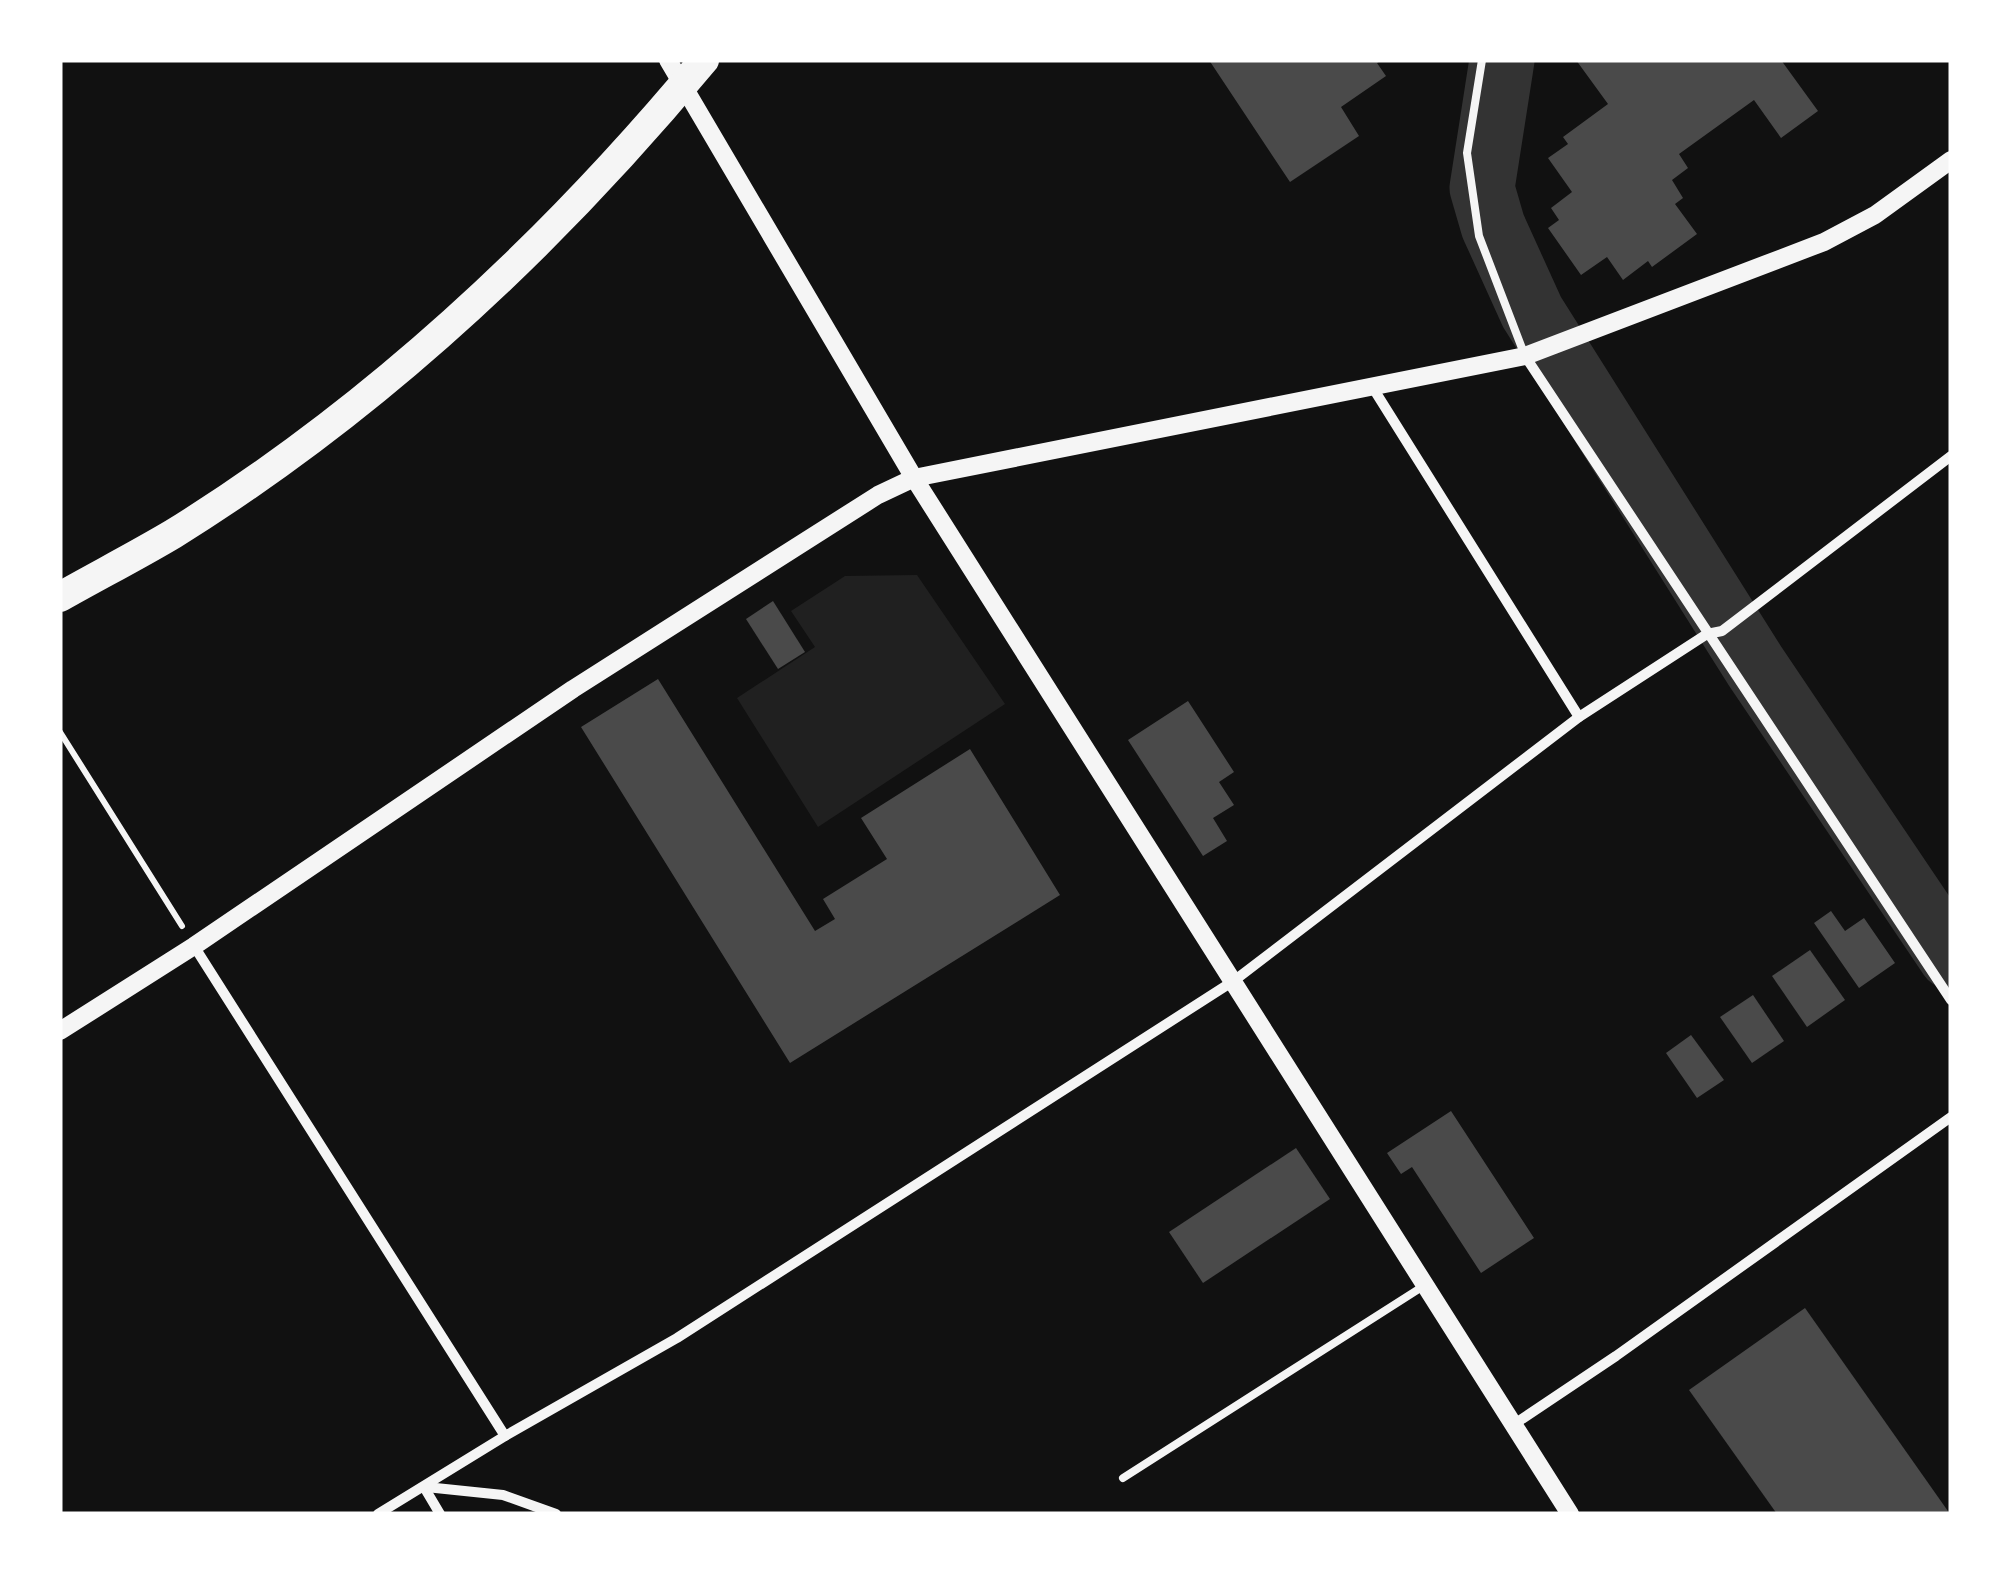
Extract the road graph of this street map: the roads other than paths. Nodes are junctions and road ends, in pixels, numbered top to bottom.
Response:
1 (668, 60) edge
2 (704, 60) edge
3 (1482, 60) edge
4 (1951, 160) edge
5 (1532, 354) junction
6 (1373, 388) junction
7 (1951, 456) edge
8 (914, 478) junction
9 (60, 596) edge
10 (1706, 634) junction
11 (1578, 717) junction
12 (194, 946) junction
13 (1234, 980) junction
14 (1951, 1000) edge
15 (60, 1031) edge
16 (1951, 1117) edge
17 (1425, 1285) junction
18 (1512, 1426) junction
19 (505, 1436) junction
20 (1123, 1478) dead end
21 (424, 1487) junction
22 (378, 1514) edge
23 (440, 1514) edge
24 (556, 1514) edge
25 (1570, 1514) edge

1 - 8 street
2 - 9 highway
3 - 5 lane
4 - 5 street
5 - 6 street
5 - 10 street
6 - 8 street
6 - 11 street
7 - 10 street
8 - 12 street
8 - 13 street
10 - 11 street
10 - 14 street
11 - 13 street
12 - 15 street
12 - 19 street
13 - 17 street
13 - 19 street
16 - 18 street
17 - 18 street
17 - 20 lane
18 - 25 street
19 - 21 street
21 - 22 street
21 - 23 street
21 - 24 street

